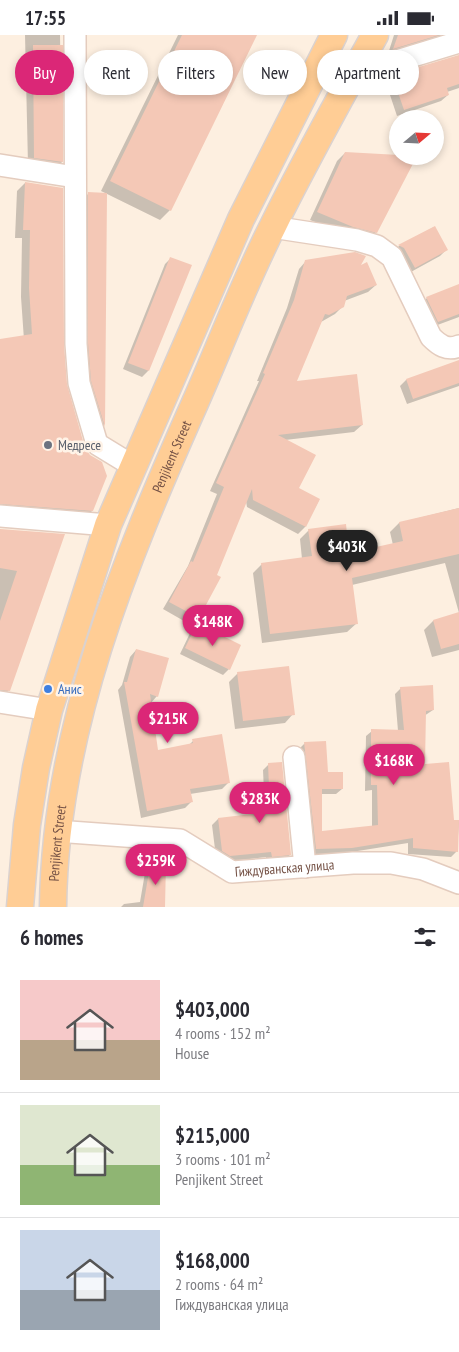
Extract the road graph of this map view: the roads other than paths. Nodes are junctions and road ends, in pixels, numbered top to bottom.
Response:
1 (75, 35) edge
2 (334, 35) edge
3 (375, 35) edge
4 (459, 43) edge
5 (367, 50) edge
6 (419, 55) edge
7 (343, 95) edge
8 (0, 165) edge
9 (75, 177) junction
10 (272, 227) junction
11 (459, 346) edge
12 (133, 466) junction
13 (0, 516) edge
14 (108, 525) junction
15 (0, 702) edge
16 (50, 710) junction
17 (294, 757) dead end
18 (56, 831) junction
19 (305, 867) junction
20 (459, 883) edge
21 (20, 907) edge
22 (53, 907) edge

1 - 9 street
2 - 12 main road
3 - 5 main road, Penjikent Street
4 - 6 street
7 - 10 main road, Penjikent Street
8 - 9 street
9 - 12 street
10 - 11 street
10 - 18 main road, Penjikent Street
12 - 14 main road
13 - 14 street
14 - 16 main road
15 - 16 street
16 - 21 main road
17 - 19 street
18 - 19 street, Гиждуванская улица
18 - 22 main road, Penjikent Street
19 - 20 street, Гиждуванская улица

